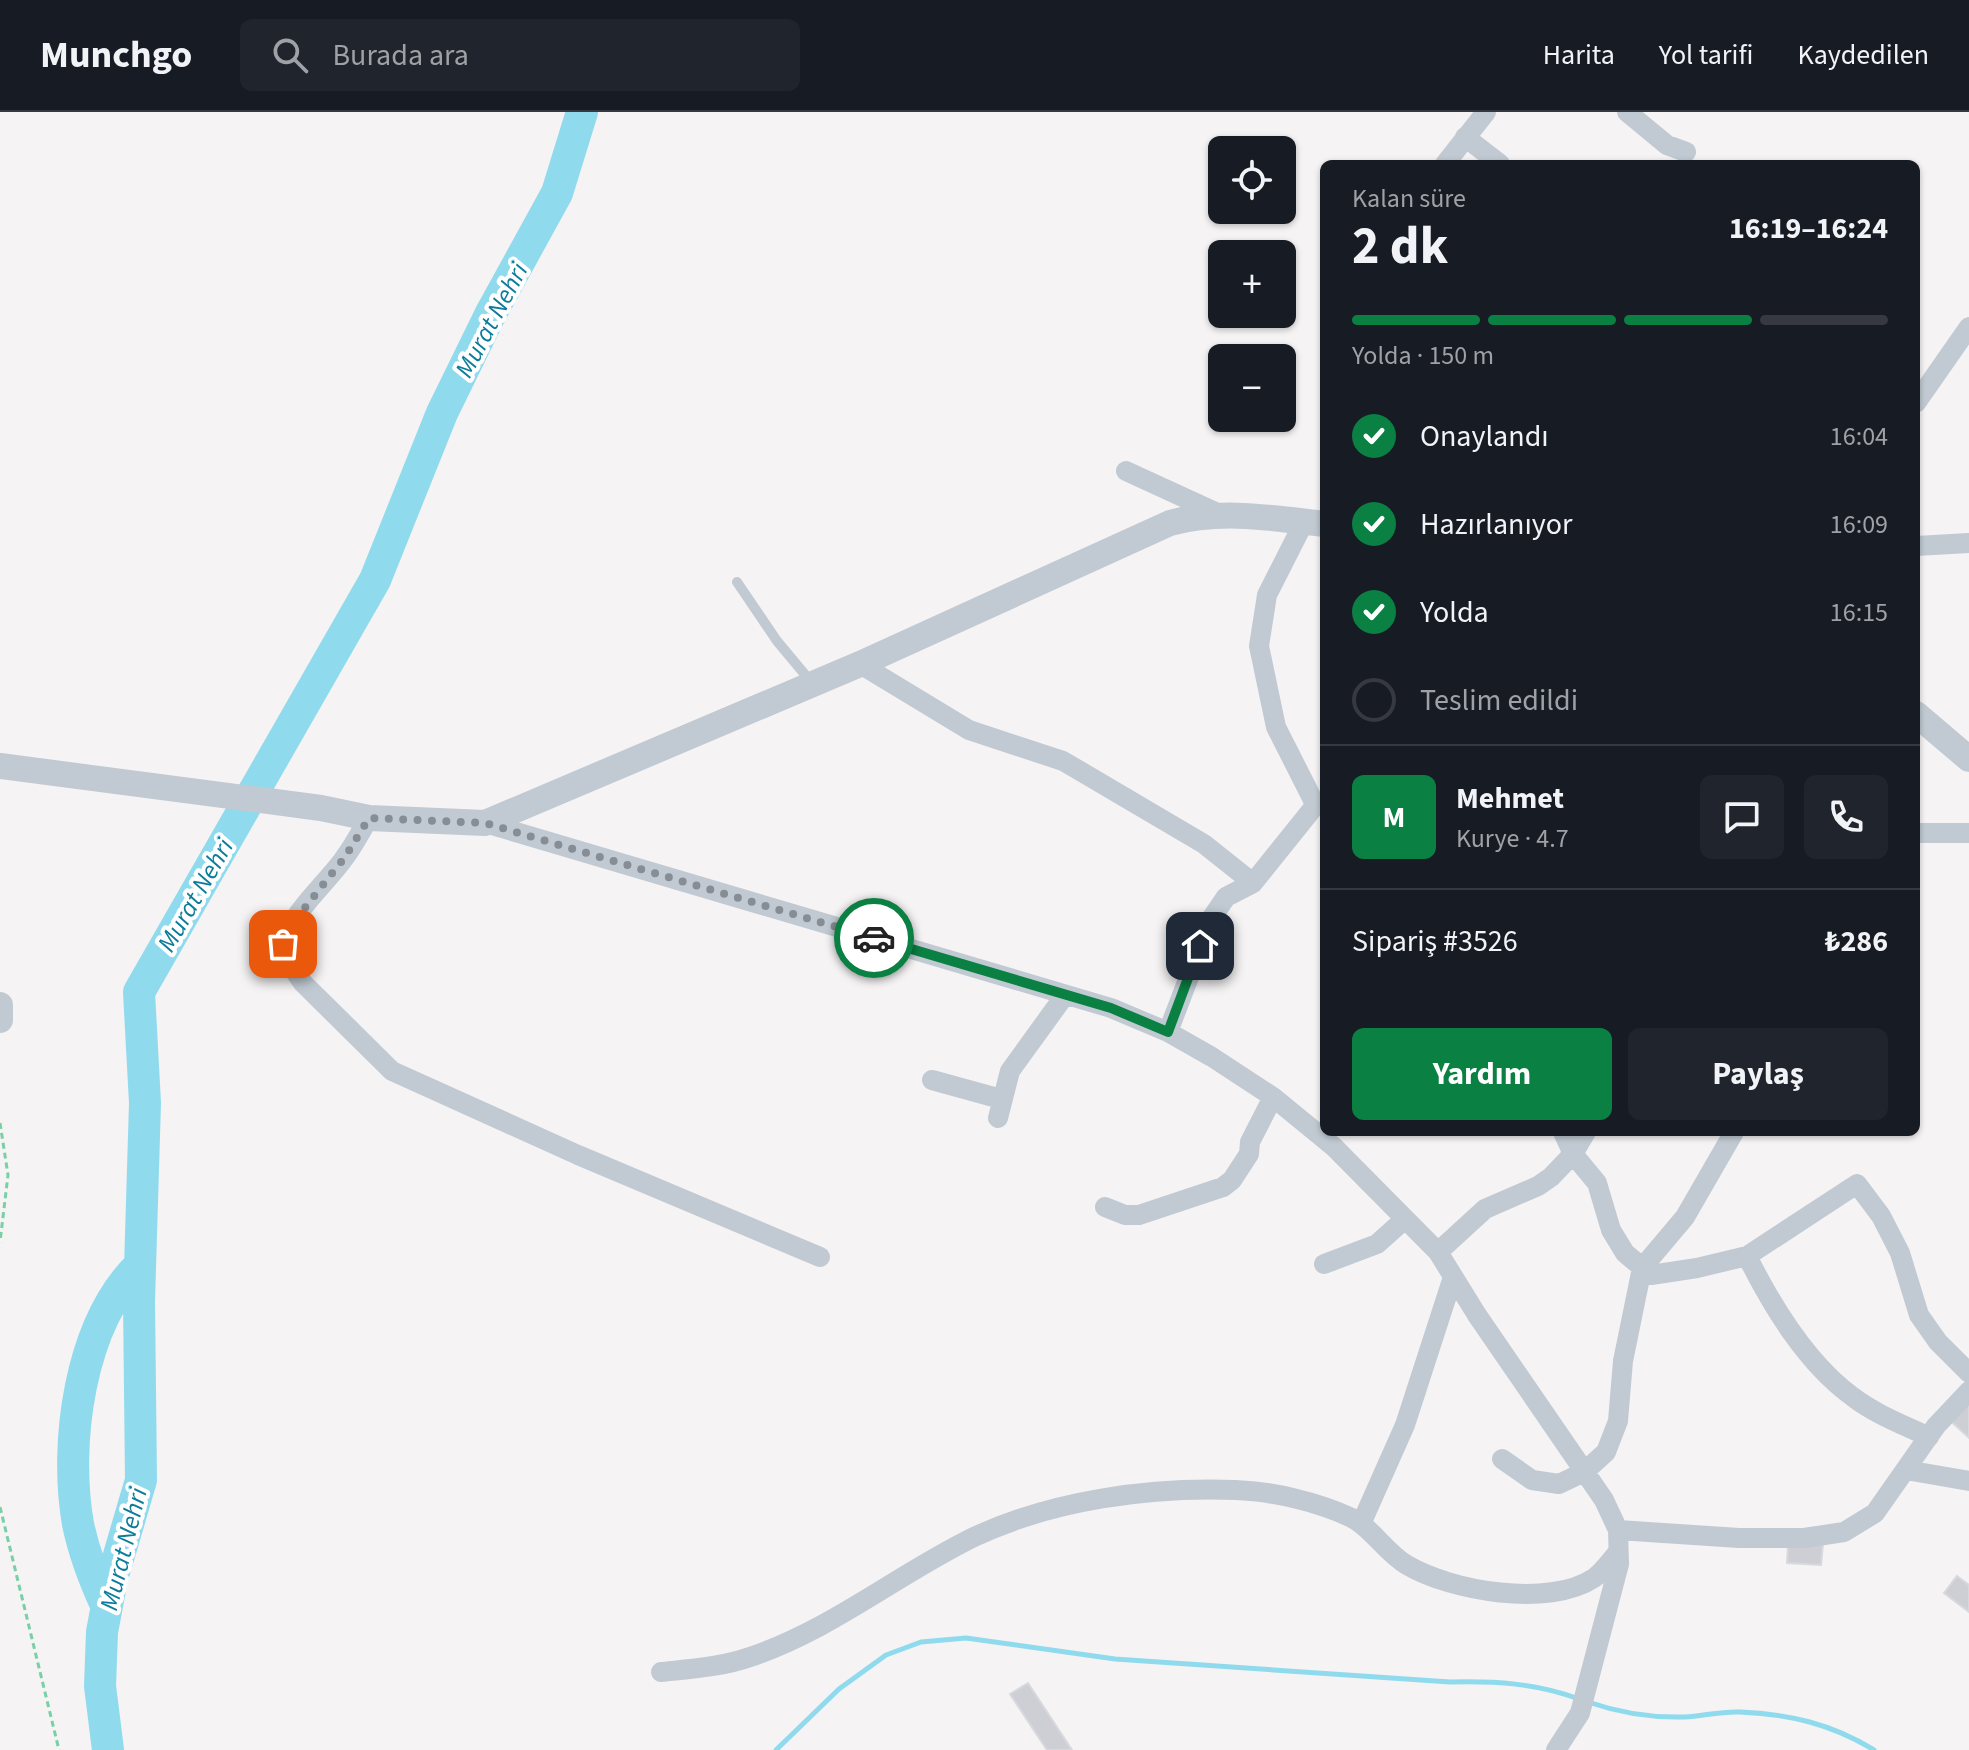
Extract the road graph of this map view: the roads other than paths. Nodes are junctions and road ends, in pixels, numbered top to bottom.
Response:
1 (1486, 112) edge
2 (1627, 112) edge
3 (1465, 137) junction
4 (1686, 152) dead end
5 (1448, 160) edge
6 (1495, 160) edge
7 (1969, 327) edge
8 (1920, 397) edge
9 (1126, 471) dead end
10 (1222, 515) junction
11 (1314, 523) edge
12 (1969, 543) edge
13 (1920, 546) edge
14 (737, 582) dead end
15 (860, 664) junction
16 (812, 684) junction
17 (1920, 717) edge
18 (1969, 759) edge
19 (0, 766) edge
20 (1319, 810) edge
21 (369, 818) junction
22 (485, 823) junction
23 (1920, 833) edge
24 (1969, 833) edge
25 (1253, 883) junction
26 (1065, 995) junction
27 (0, 1005) edge
28 (0, 1020) edge
29 (1168, 1032) junction
30 (932, 1080) dead end
31 (1273, 1097) junction
32 (1320, 1136) edge
33 (1321, 1136) edge
34 (1565, 1136) edge
35 (1584, 1136) edge
36 (1732, 1136) edge
37 (1573, 1154) junction
38 (1105, 1207) dead end
39 (1405, 1219) junction
40 (1438, 1252) junction
41 (1747, 1256) junction
42 (820, 1257) dead end
43 (1324, 1264) dead end
44 (1642, 1268) junction
45 (1453, 1277) junction
46 (1969, 1373) edge
47 (1969, 1391) edge
48 (1929, 1437) junction
49 (1502, 1459) dead end
50 (1906, 1470) junction
51 (1584, 1472) junction
52 (1969, 1481) edge
53 (1361, 1524) junction
54 (1618, 1530) junction
55 (1618, 1552) junction
56 (661, 1672) dead end
57 (1576, 1719) junction
58 (1556, 1750) edge
59 (1575, 1750) edge

1 - 3 street
2 - 4 street
3 - 5 street
3 - 6 street
7 - 8 street
9 - 10 street
10 - 11 street
10 - 15 street
11 - 20 street
12 - 13 street
14 - 16 lane
15 - 16 street
15 - 25 street
16 - 22 street
17 - 18 street
19 - 21 street
20 - 25 street
21 - 22 street
21 - 42 street
22 - 26 street
23 - 24 street
25 - 29 street
26 - 29 street
26 - 30 street
27 - 28 street
29 - 31 street
31 - 32 street
31 - 38 street
33 - 39 street
34 - 37 street
35 - 37 street
36 - 44 street
37 - 40 street
37 - 44 street
39 - 40 street
39 - 43 street
40 - 45 street
41 - 44 street
41 - 46 street
41 - 48 street
44 - 51 street
45 - 51 street
45 - 53 street
47 - 48 street
48 - 50 street
49 - 51 street
50 - 52 street
50 - 54 street
51 - 54 street
53 - 55 street
53 - 56 street
54 - 55 street
55 - 57 street
57 - 58 street
57 - 59 street

